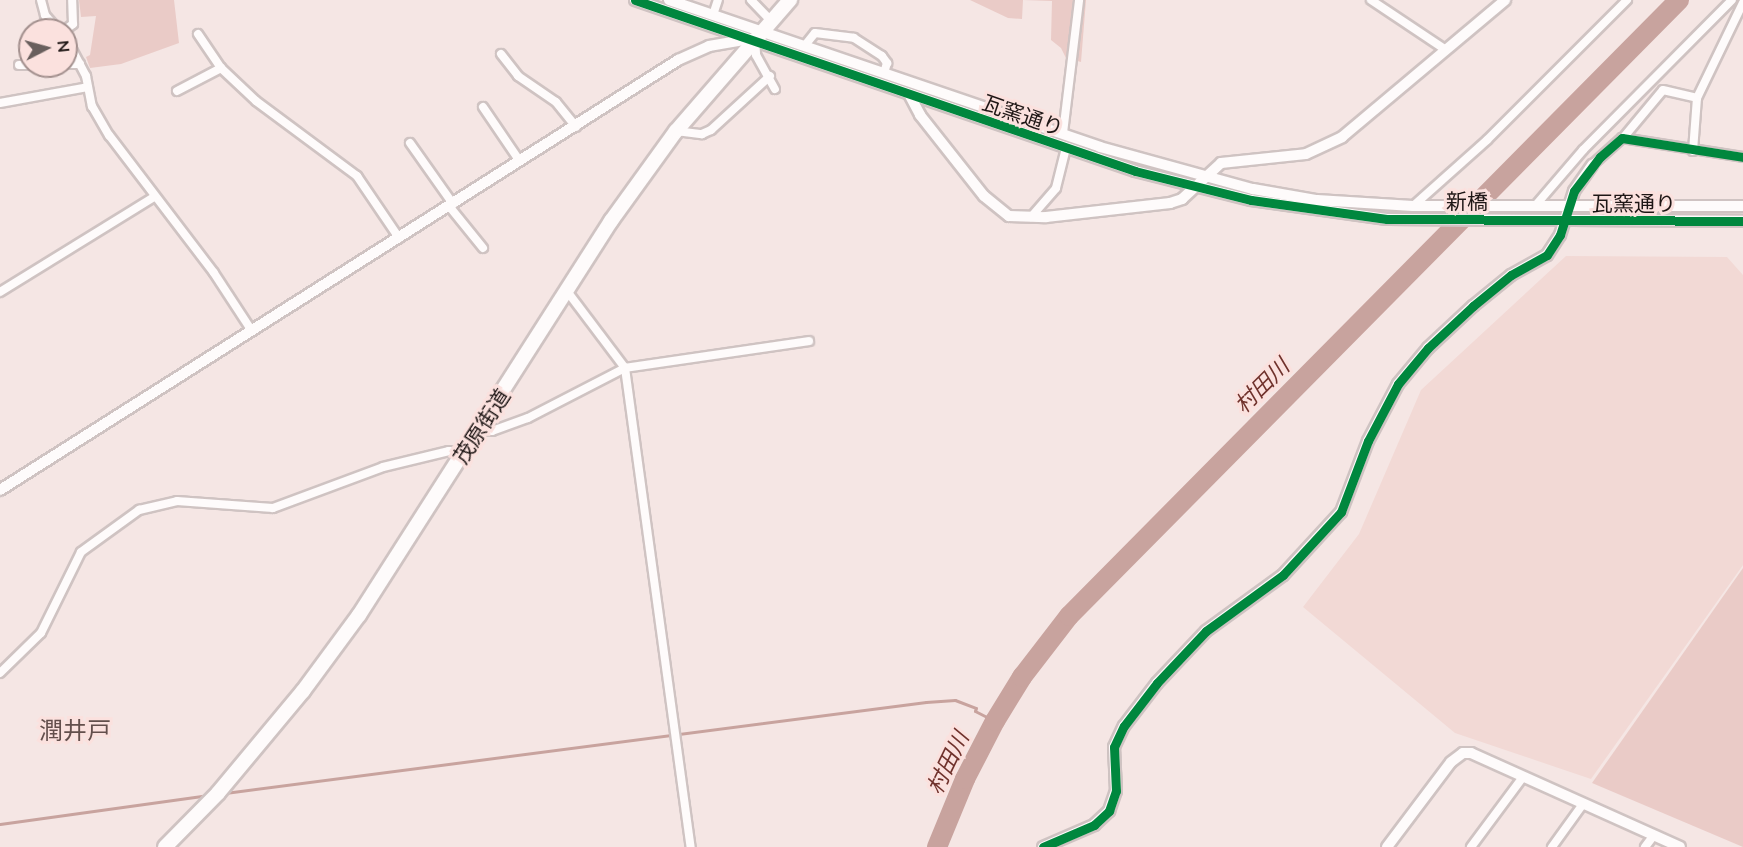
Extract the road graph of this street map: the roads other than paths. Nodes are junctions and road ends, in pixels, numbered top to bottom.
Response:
1 (41, 0) edge
2 (72, 0) edge
3 (635, 0) edge
4 (669, 0) edge
5 (718, 0) edge
6 (751, 0) edge
7 (790, 0) edge
8 (1079, 0) edge
9 (1371, 0) edge
10 (1504, 0) edge
11 (1627, 0) edge
12 (1732, 0) edge
13 (1743, 3) edge
14 (713, 15) junction
15 (48, 18) edge
16 (73, 18) edge
17 (763, 30) junction
18 (198, 34) dead end
19 (806, 44) junction
20 (1446, 50) junction
21 (501, 54) dead end
22 (78, 60) edge
23 (80, 64) joint
24 (221, 68) junction
25 (884, 73) junction
26 (771, 76) junction
27 (88, 87) junction
28 (775, 89) dead end
29 (177, 92) dead end
30 (909, 94) junction
31 (1697, 98) junction
32 (0, 104) edge
33 (483, 107) dead end
34 (576, 127) junction
35 (676, 132) junction
36 (1064, 133) junction
37 (1623, 138) junction
38 (410, 143) dead end
39 (1066, 148) junction
40 (1693, 151) junction
41 (1743, 157) edge
42 (519, 160) junction
43 (1592, 165) joint
44 (1204, 177) junction
45 (1194, 189) junction
46 (154, 197) junction
47 (451, 205) junction
48 (1413, 206) junction
49 (1535, 206) junction
50 (1743, 206) edge
51 (1568, 207) junction
52 (1031, 217) junction
53 (1410, 219) joint
54 (1525, 219) joint
55 (1564, 221) junction
56 (1743, 221) edge
57 (399, 238) junction
58 (483, 248) dead end
59 (567, 291) junction
60 (0, 292) edge
61 (250, 328) junction
62 (809, 342) dead end
63 (625, 368) junction
64 (479, 430) junction
65 (463, 453) junction
66 (0, 490) edge
67 (0, 673) edge
68 (1523, 777) junction
69 (1583, 804) junction
70 (1654, 835) junction
71 (165, 847) edge
72 (691, 847) edge
73 (1043, 847) edge
74 (1387, 847) edge
75 (1471, 847) edge
76 (1552, 847) edge
77 (1645, 847) edge
78 (1680, 847) edge

1 - 15 street
2 - 16 street
3 - 17 street, 瓦窯通り
4 - 14 street, 瓦窯通り
5 - 14 street
6 - 17 street
7 - 17 main road, 茂原街道
8 - 36 street
9 - 20 street
10 - 20 street
11 - 48 street
12 - 49 street
13 - 31 street
14 - 17 street, 瓦窯通り
17 - 19 street, 瓦窯通り
17 - 26 street
17 - 30 street, 瓦窯通り
17 - 34 street
17 - 35 main road, 茂原街道
18 - 24 street
19 - 25 street, 瓦窯通り
19 - 25 street
20 - 44 street
21 - 34 street
22 - 23 street
23 - 27 street
24 - 29 street
24 - 57 street
25 - 36 street, 瓦窯通り
26 - 28 street
26 - 35 street
27 - 32 street
27 - 46 street
30 - 39 street, 瓦窯通り
30 - 52 street
31 - 37 street
31 - 40 street
33 - 42 street
34 - 42 street
35 - 59 main road, 茂原街道
36 - 44 street, 瓦窯通り
37 - 40 street
37 - 43 street
38 - 47 street
39 - 45 street, 瓦窯通り
39 - 52 street
40 - 41 street
42 - 47 street
43 - 51 street
44 - 45 street
44 - 48 street, 瓦窯通り
45 - 52 street
45 - 53 street, 瓦窯通り
46 - 60 street
46 - 61 street
47 - 57 street
47 - 58 street
48 - 49 street, 新橋
49 - 51 street, 瓦窯通り
50 - 51 street, 瓦窯通り
51 - 55 street
53 - 54 street, 新橋
54 - 55 street, 瓦窯通り
55 - 56 street, 瓦窯通り
55 - 73 street
57 - 61 street
59 - 63 street
59 - 64 main road, 茂原街道
61 - 66 street
62 - 63 street
63 - 64 street
63 - 72 street
64 - 65 main road, 茂原街道
65 - 67 street
65 - 71 main road, 茂原街道
68 - 69 street
68 - 74 street
68 - 75 street
69 - 70 street
69 - 76 street
70 - 77 street
70 - 78 street

